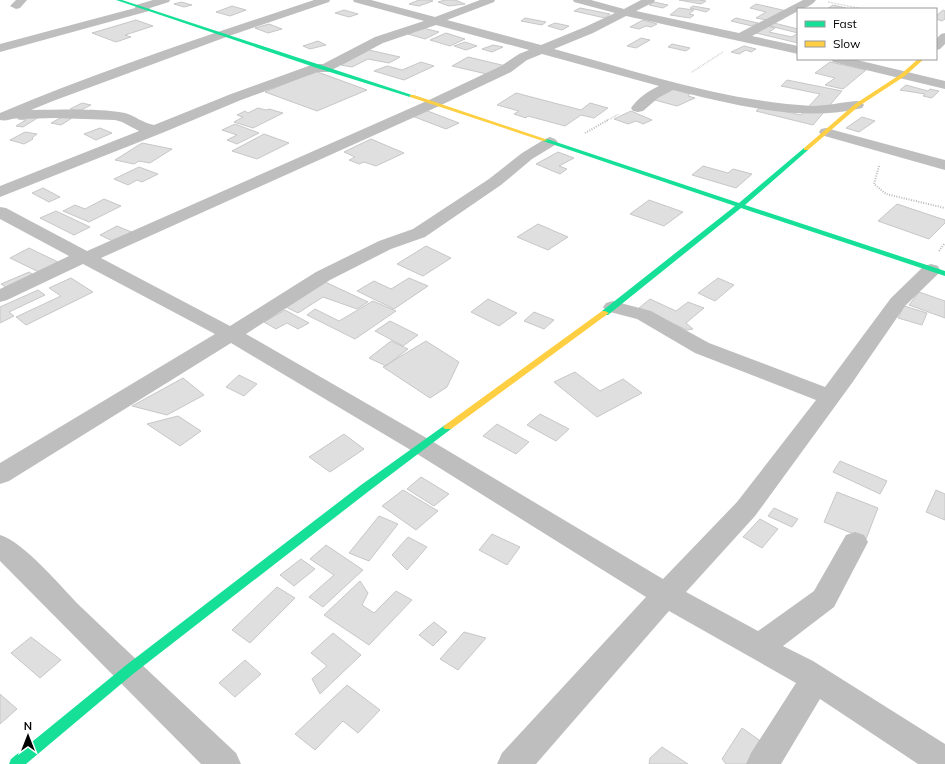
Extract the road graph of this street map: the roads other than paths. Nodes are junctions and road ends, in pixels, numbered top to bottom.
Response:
1 (118, 0) edge
2 (165, 0) edge
3 (325, 0) edge
4 (358, 0) edge
5 (490, 0) edge
6 (578, 0) edge
7 (650, 0) edge
8 (811, 0) edge
9 (381, 2) edge
10 (143, 8) junction
11 (797, 8) edge
12 (797, 8) edge
13 (624, 12) junction
14 (434, 21) junction
15 (223, 34) junction
16 (945, 37) edge
17 (746, 38) junction
18 (937, 45) edge
19 (0, 48) edge
20 (541, 50) junction
21 (797, 50) edge
22 (841, 60) edge
23 (920, 60) edge
24 (321, 68) junction
25 (903, 75) junction
26 (945, 85) edge
27 (672, 86) junction
28 (434, 103) junction
29 (857, 105) junction
30 (638, 108) dead end
31 (2, 117) edge
32 (157, 130) junction
33 (826, 132) junction
34 (550, 142) junction
35 (945, 165) edge
36 (0, 192) edge
37 (739, 206) junction
38 (0, 212) edge
39 (84, 258) junction
40 (938, 272) edge
41 (0, 296) edge
42 (614, 307) junction
43 (231, 334) junction
44 (829, 397) junction
45 (422, 446) junction
46 (0, 475) edge
47 (856, 542) dead end
48 (0, 545) edge
49 (666, 595) junction
50 (758, 647) junction
51 (129, 670) junction
52 (815, 680) junction
53 (945, 763) edge
54 (16, 764) edge
55 (224, 764) edge
56 (514, 764) edge
57 (763, 764) edge

1 - 10 street
2 - 10 street
3 - 15 street
4 - 9 street
5 - 14 street
6 - 13 street
7 - 13 street
8 - 11 street
9 - 14 street
10 - 15 street
10 - 19 street
12 - 17 street
13 - 17 street
13 - 20 street
14 - 20 street
14 - 24 street
15 - 24 street
15 - 31 street
16 - 18 street
17 - 21 street
20 - 27 street
20 - 28 street
22 - 25 street
23 - 25 street
24 - 28 street
24 - 32 street
25 - 26 street
25 - 29 street
27 - 29 street
27 - 30 street
28 - 34 street
28 - 39 street
29 - 33 street
31 - 32 street
32 - 36 street
33 - 35 street
33 - 37 street
34 - 37 street
34 - 43 street
37 - 40 street
37 - 42 street
38 - 39 street
39 - 41 street
39 - 43 street
40 - 44 street
42 - 44 street
42 - 45 street
43 - 45 street
43 - 46 street
44 - 49 street
45 - 49 street
45 - 51 street
47 - 50 street
48 - 51 street
49 - 50 street
49 - 56 street
50 - 52 street
51 - 54 street
51 - 55 street
52 - 53 street
52 - 57 street

